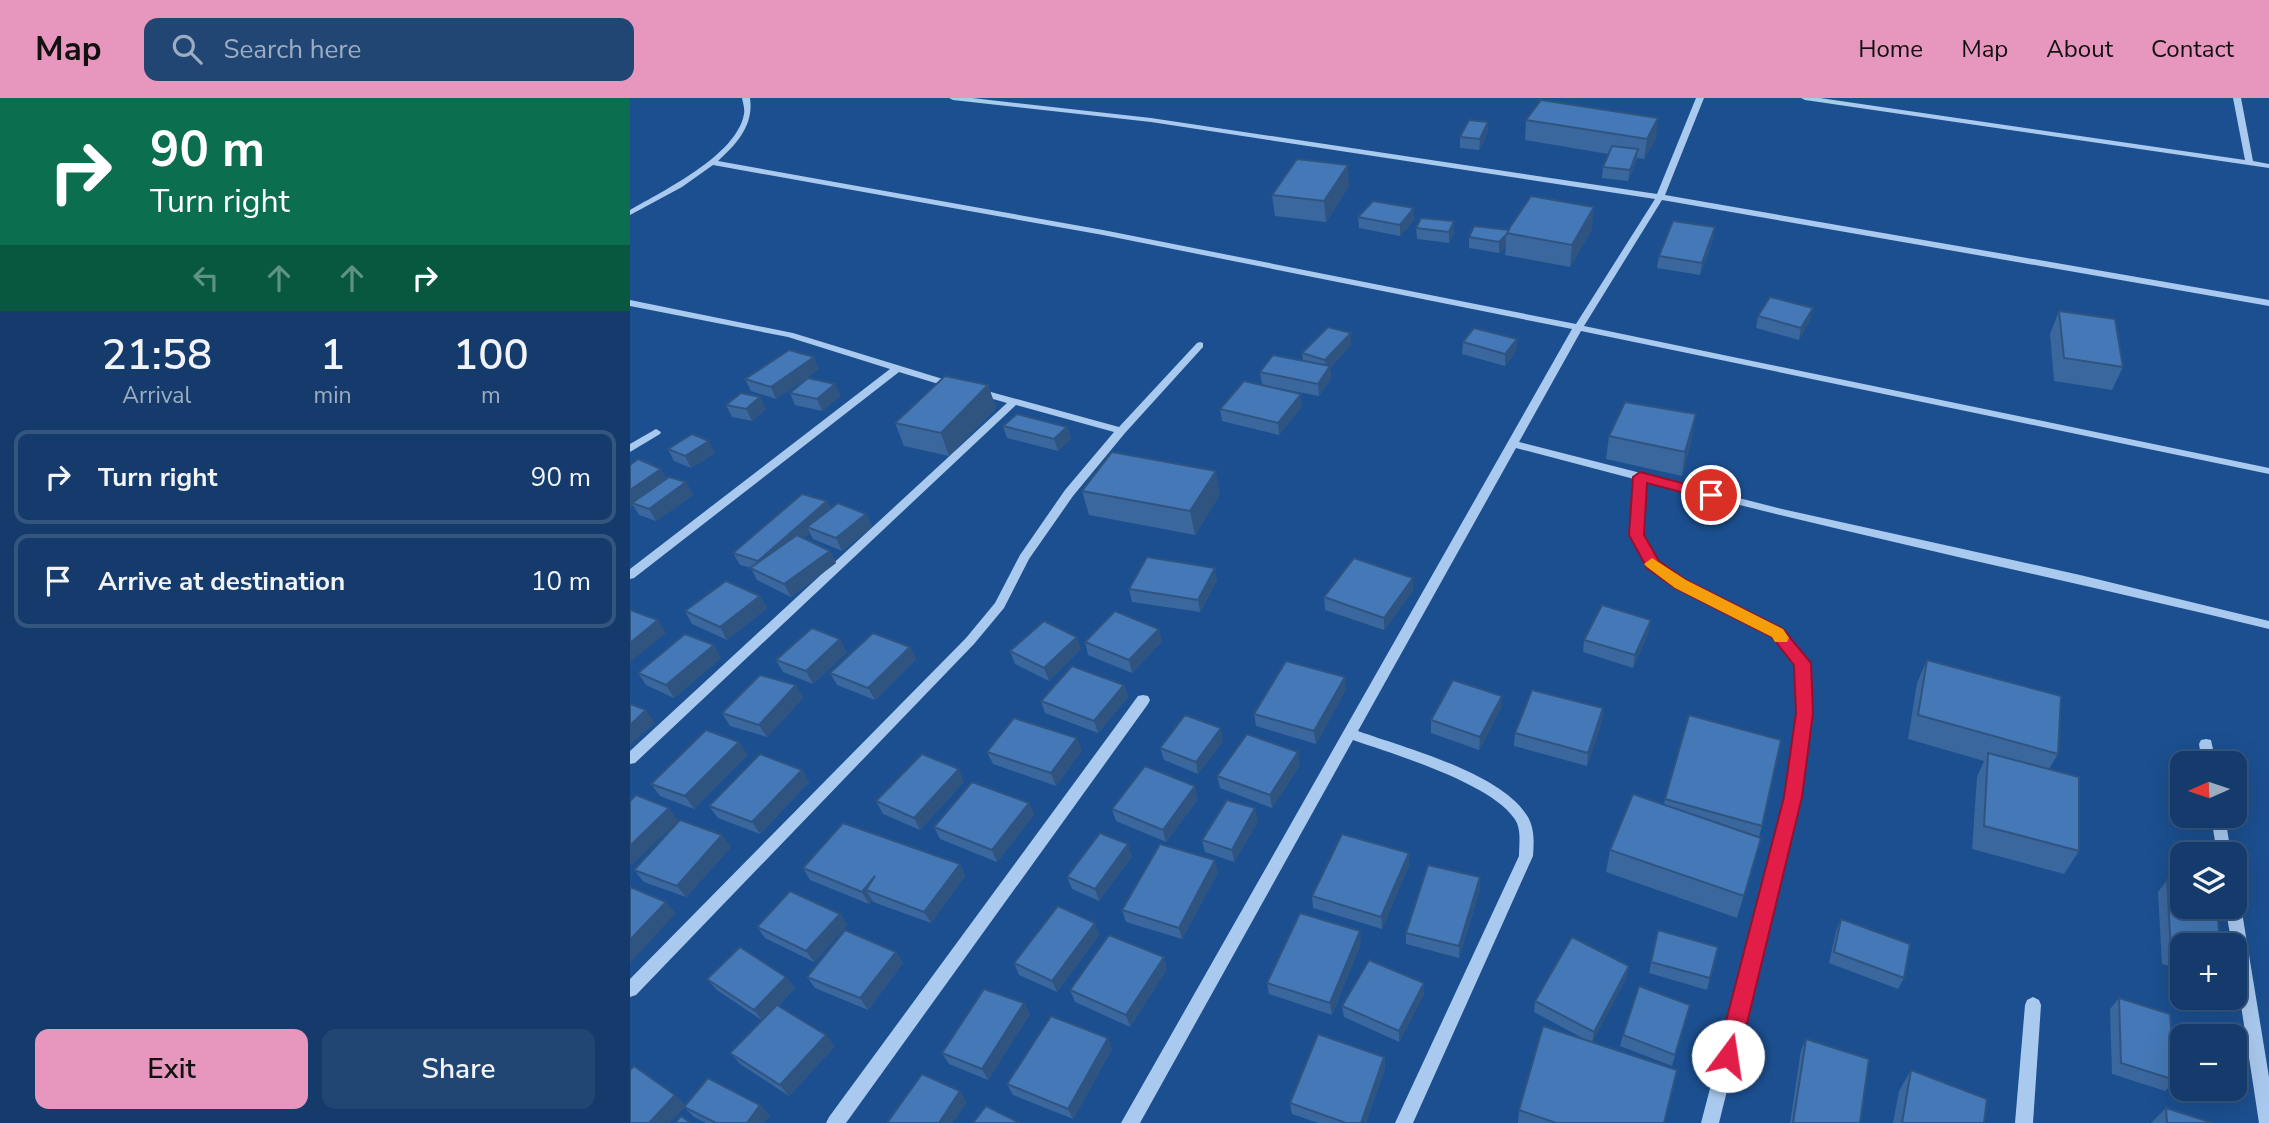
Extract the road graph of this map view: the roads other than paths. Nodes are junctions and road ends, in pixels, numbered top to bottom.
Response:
1 (746, 98) edge
2 (953, 98) edge
3 (1700, 98) edge
4 (1805, 98) edge
5 (2237, 98) edge
6 (713, 163) junction
7 (2249, 163) junction
8 (2269, 166) edge
9 (1660, 197) junction
10 (630, 213) edge
11 (2269, 303) edge
12 (632, 305) edge
13 (1577, 329) junction
14 (1200, 345) dead end
15 (897, 369) junction
16 (1014, 402) junction
17 (1121, 431) junction
18 (656, 432) dead end
19 (1513, 444) junction
20 (630, 449) edge
21 (2269, 471) edge
22 (1640, 477) junction
23 (630, 575) edge
24 (2269, 625) edge
25 (1143, 700) dead end
26 (1350, 733) junction
27 (2206, 744) dead end
28 (2207, 751) edge
29 (630, 759) edge
30 (2234, 919) edge
31 (630, 990) edge
32 (2033, 1005) dead end
33 (835, 1123) edge
34 (1130, 1123) edge
35 (1404, 1123) edge
36 (1710, 1123) edge
37 (2024, 1123) edge
38 (2268, 1123) edge

1 - 6 street
2 - 9 street
3 - 9 street
4 - 7 street
5 - 7 street
6 - 10 street
6 - 13 street
7 - 8 street
9 - 11 street
9 - 13 street
12 - 15 street
13 - 19 street
13 - 21 street
14 - 17 street
15 - 16 street
15 - 23 street
16 - 17 street
16 - 29 street
17 - 31 street
18 - 20 street
19 - 22 street
19 - 26 street
22 - 24 street
22 - 36 street
25 - 33 street
26 - 34 street
26 - 35 street
27 - 28 street
30 - 38 street
32 - 37 street

